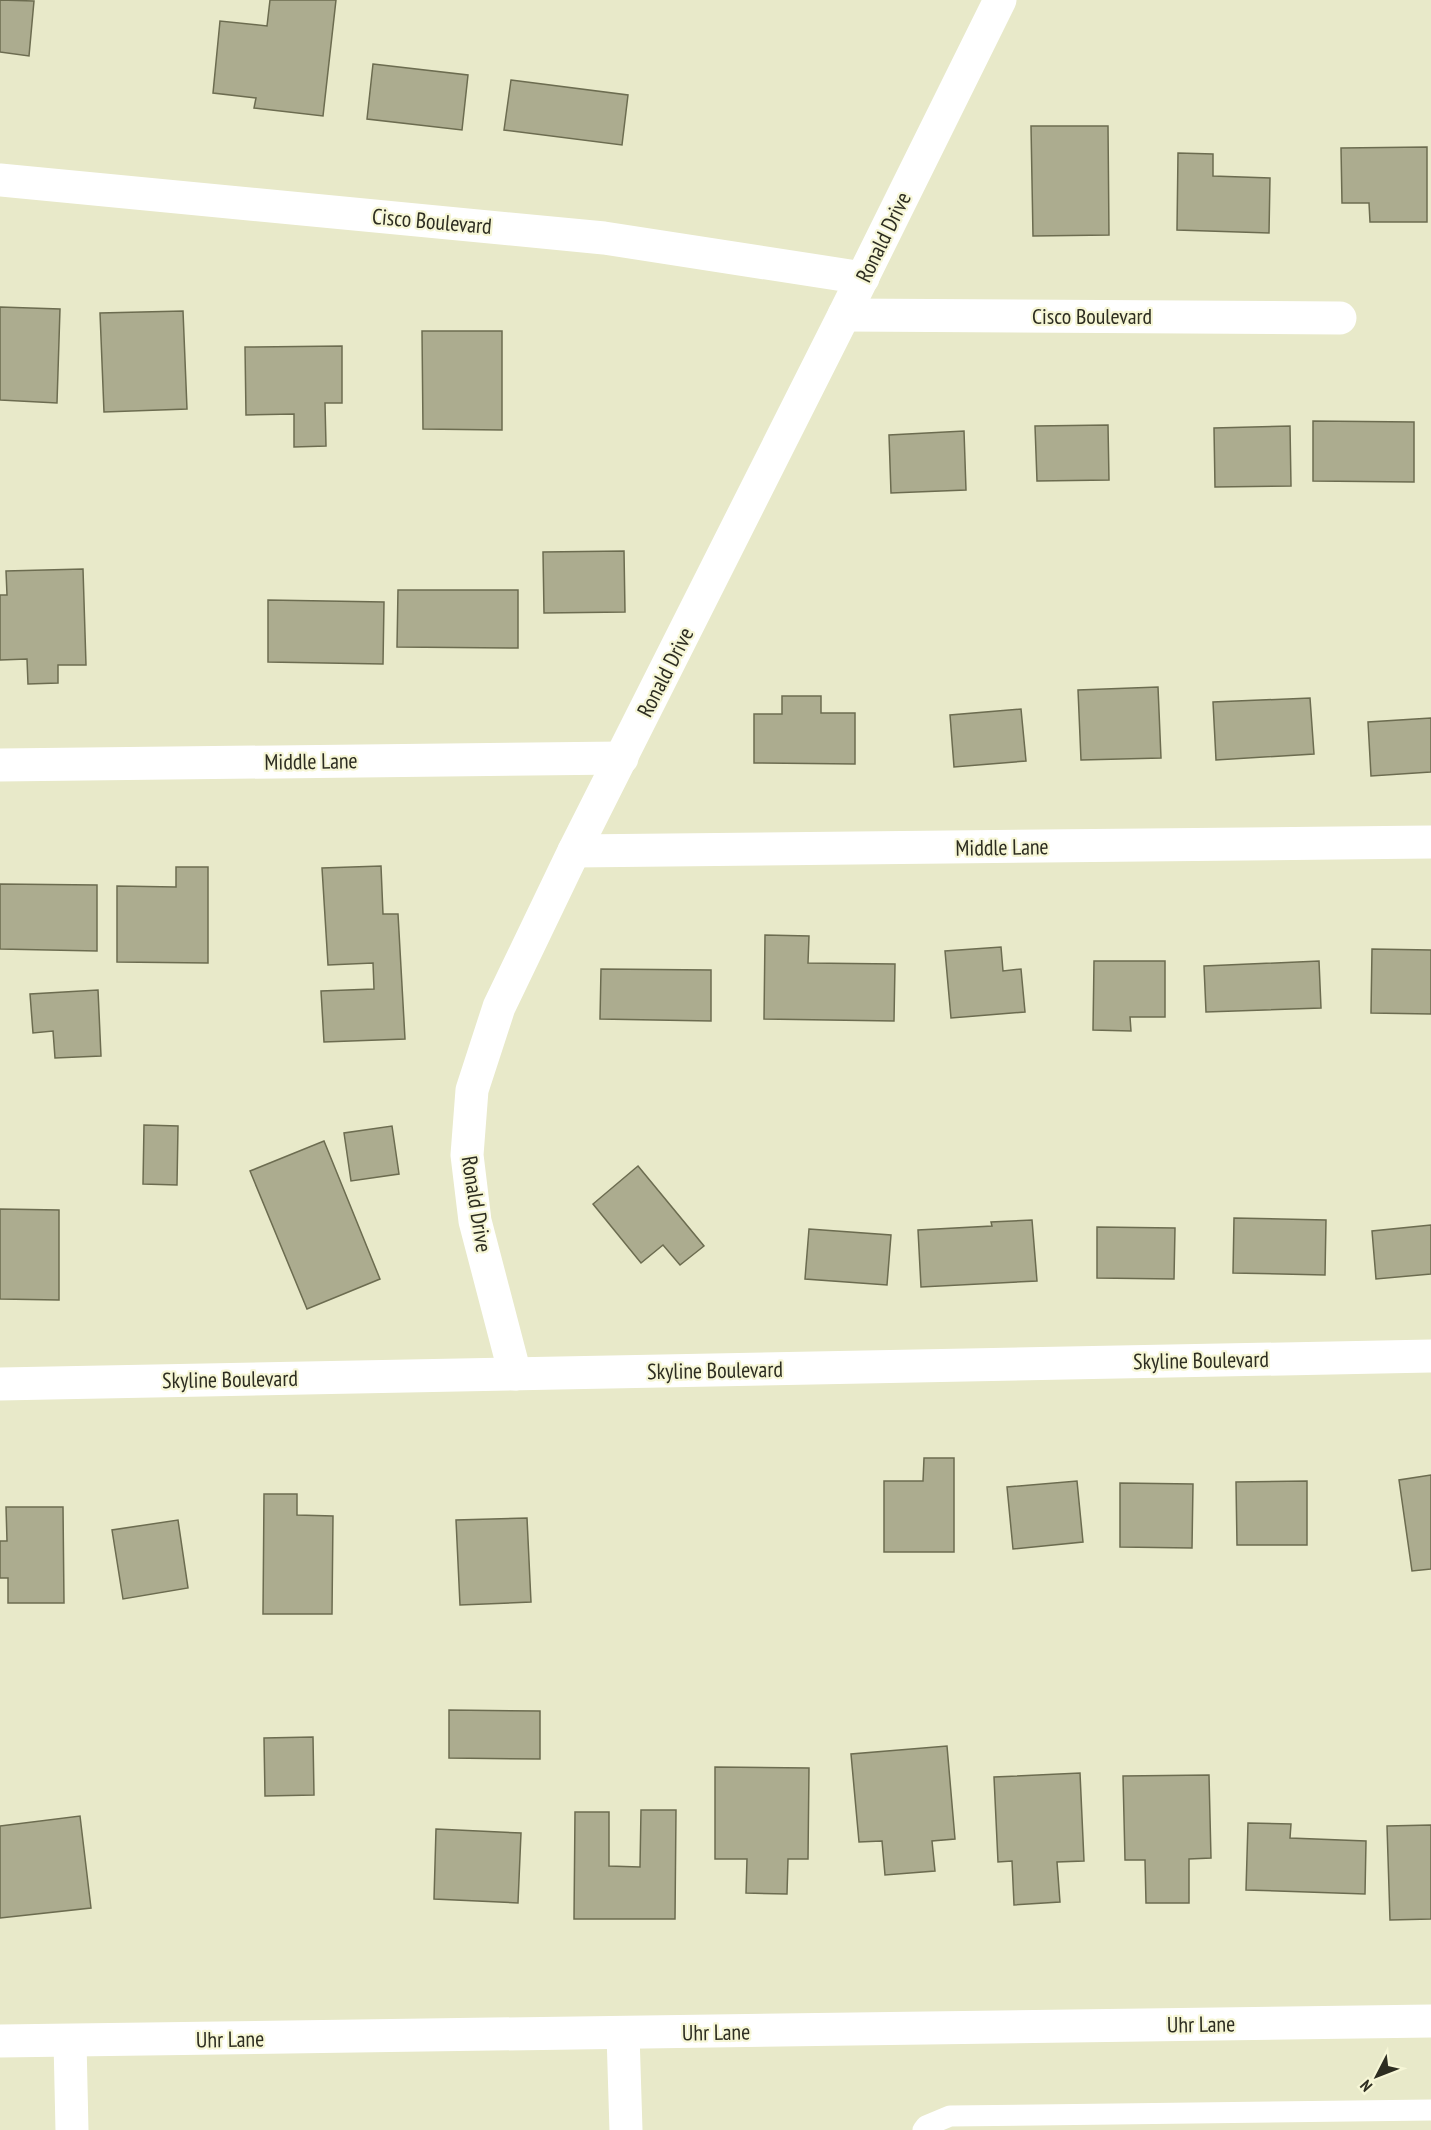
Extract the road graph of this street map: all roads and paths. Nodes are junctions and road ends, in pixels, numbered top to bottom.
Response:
1 (1000, 0) edge
2 (0, 180) edge
3 (863, 278) junction
4 (844, 315) junction
5 (1340, 318) dead end
6 (622, 758) junction
7 (0, 765) edge
8 (1431, 842) edge
9 (574, 851) junction
10 (1431, 1356) edge
11 (515, 1374) junction
12 (0, 1384) edge
13 (1431, 2021) edge
14 (623, 2034) junction
15 (0, 2041) edge
16 (70, 2041) junction
17 (1431, 2110) edge
18 (72, 2130) edge
19 (626, 2130) edge
20 (923, 2130) edge

1 - 3 street, Ronald Drive
2 - 3 street, Cisco Boulevard
3 - 4 street, Ronald Drive
4 - 5 street, Cisco Boulevard
4 - 6 street, Ronald Drive
6 - 7 street, Middle Lane
6 - 9 street, Ronald Drive
8 - 9 street, Middle Lane
9 - 11 street, Ronald Drive
10 - 11 street, Skyline Boulevard
11 - 12 street, Skyline Boulevard
13 - 14 street, Uhr Lane
14 - 16 street, Uhr Lane
14 - 19 street
15 - 16 street, Uhr Lane
16 - 18 street
17 - 20 lane

